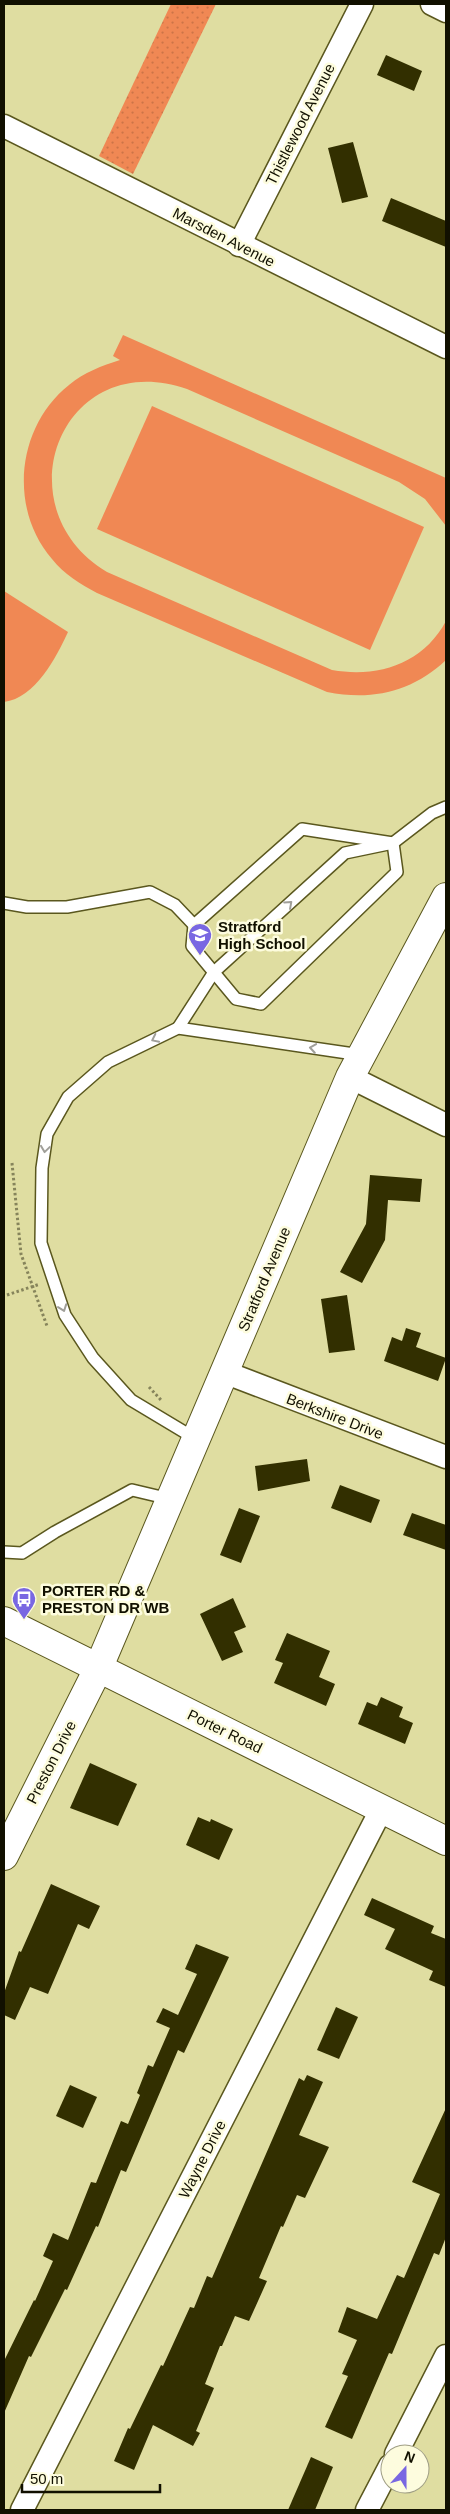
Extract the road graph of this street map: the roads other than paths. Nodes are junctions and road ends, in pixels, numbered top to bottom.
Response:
1 (362, 4) edge
2 (432, 4) edge
3 (446, 11) edge
4 (4, 126) edge
5 (239, 245) junction
6 (446, 347) edge
7 (446, 807) edge
8 (393, 843) junction
9 (446, 897) edge
10 (4, 903) edge
11 (194, 925) junction
12 (214, 972) junction
13 (178, 1028) junction
14 (355, 1066) junction
15 (446, 1125) edge
16 (224, 1372) junction
17 (196, 1438) junction
18 (446, 1457) edge
19 (170, 1499) junction
20 (4, 1552) edge
21 (4, 1621) edge
22 (98, 1669) junction
23 (382, 1808) junction
24 (446, 1841) edge
25 (4, 1856) edge
26 (446, 2356) edge
27 (401, 2444) edge
28 (380, 2485) edge
29 (22, 2510) edge
30 (367, 2510) edge

1 - 5 street, Thistlewood Avenue
2 - 3 street
4 - 5 street, Marsden Avenue
5 - 6 street, Marsden Avenue
7 - 8 lane
8 - 11 lane
12 -> 8 lane
8 - 12 lane
9 - 14 street, Stratford Avenue
10 - 11 lane
11 - 12 lane
12 - 13 lane
14 -> 13 lane
13 -> 17 lane
14 - 15 street
14 - 16 street, Stratford Avenue
16 - 17 street, Stratford Avenue
16 - 18 street, Berkshire Drive
17 - 19 street, Stratford Avenue
19 - 20 lane
19 - 22 street, Stratford Avenue
21 - 22 street, Porter Road
22 - 23 street, Porter Road
22 - 25 street, Preston Drive
23 - 24 street, Porter Road
23 - 29 street, Wayne Drive
26 - 27 street
28 - 30 street

